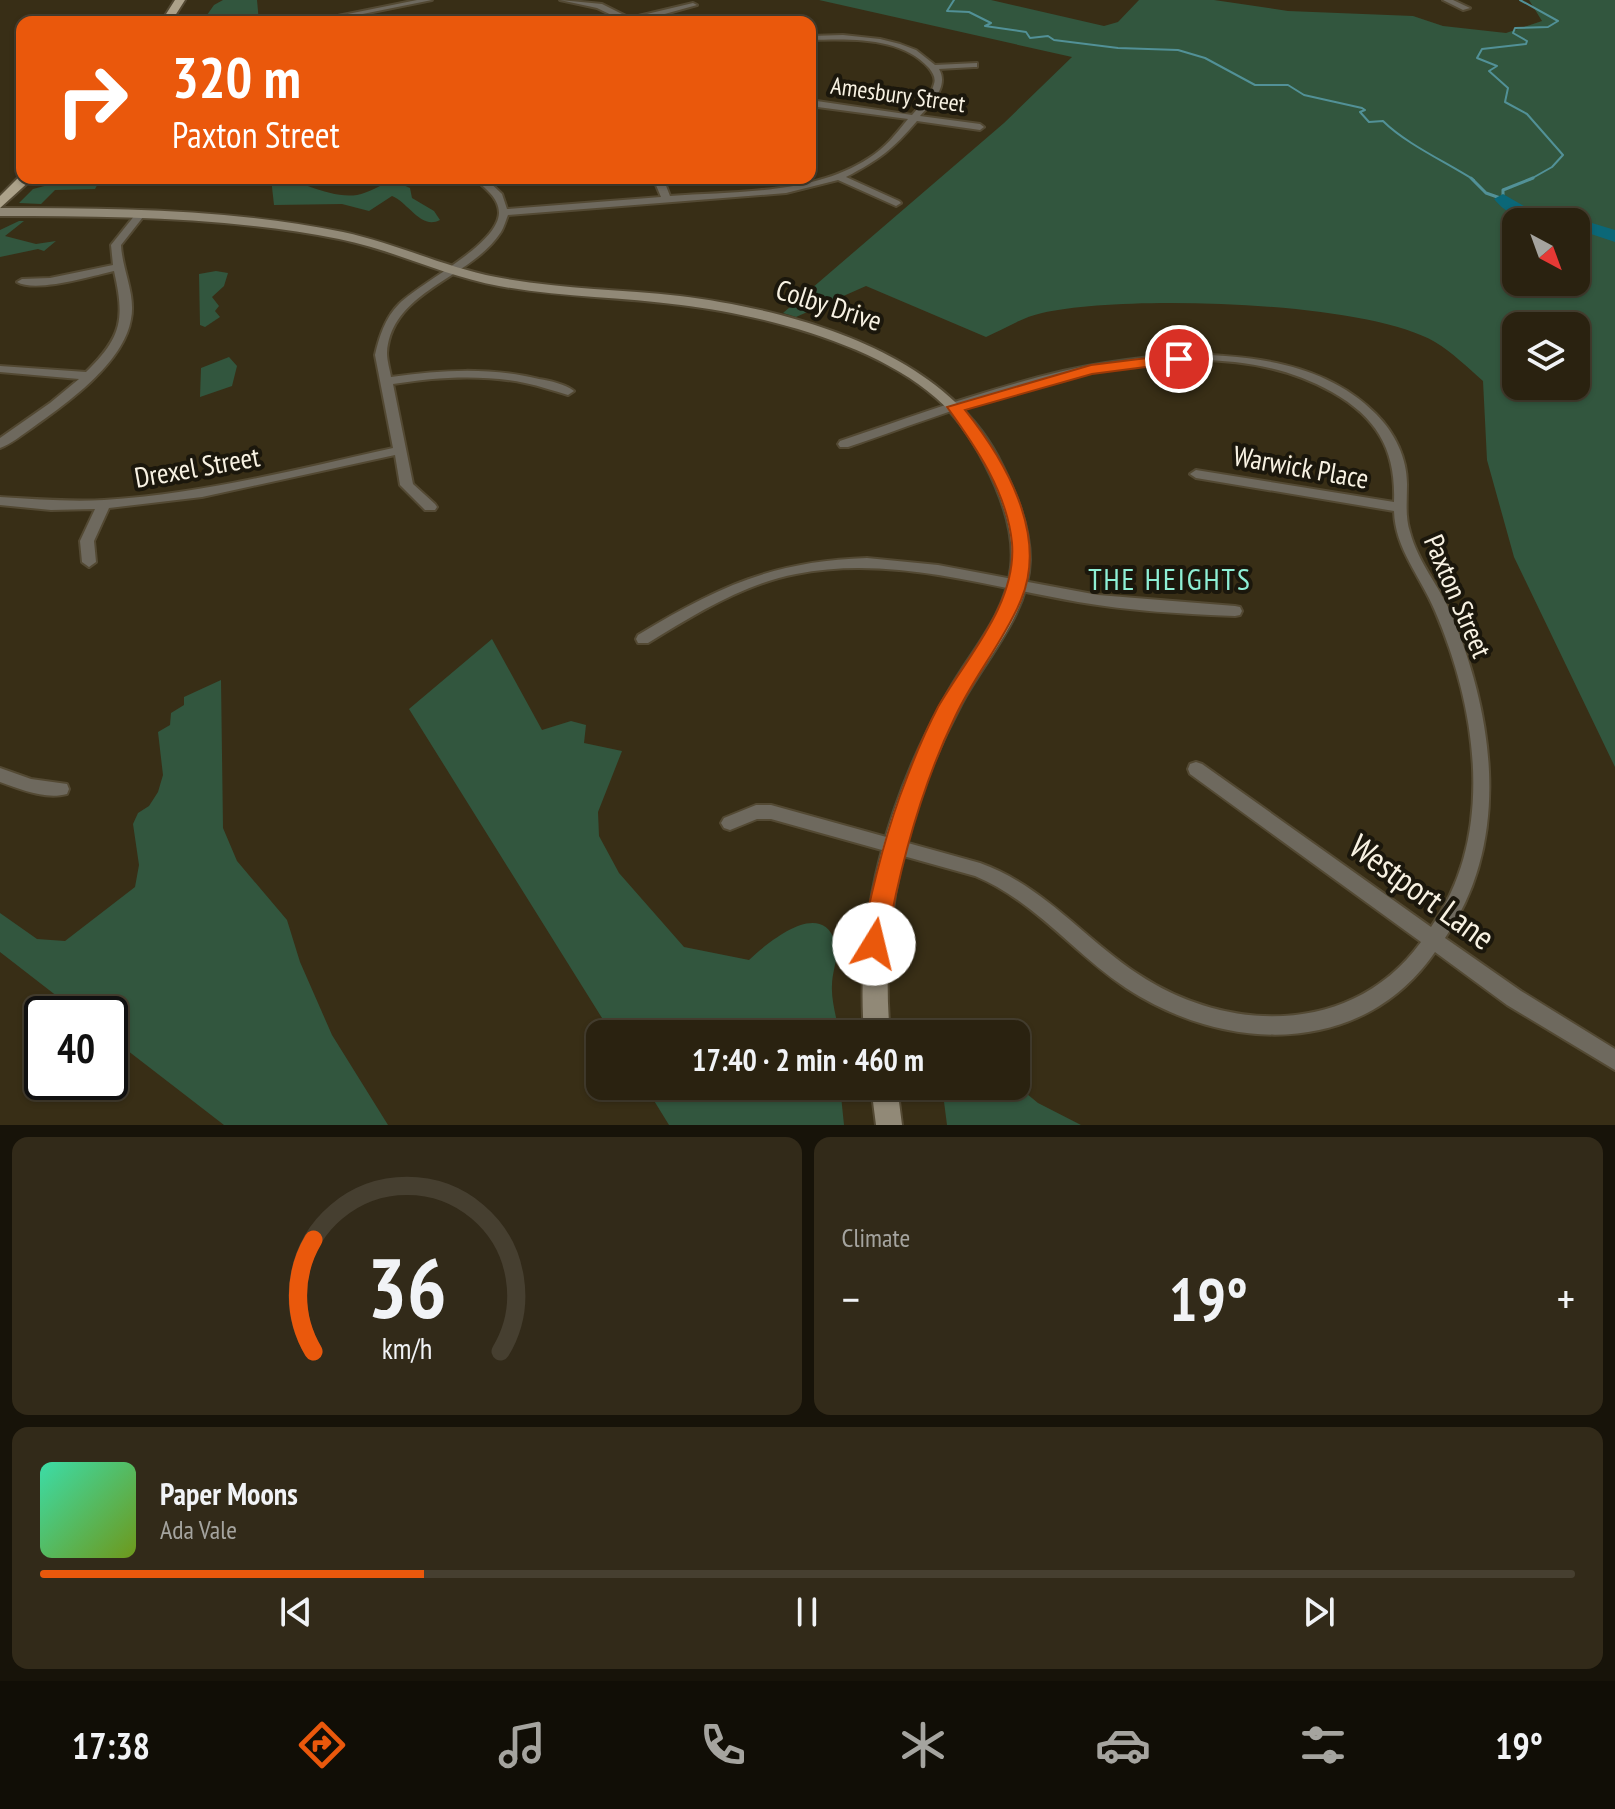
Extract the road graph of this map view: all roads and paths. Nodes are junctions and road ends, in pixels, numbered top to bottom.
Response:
1 (379, 0) edge
2 (428, 0) edge
3 (564, 0) edge
4 (1447, 0) edge
5 (693, 5) dead end
6 (388, 7) junction
7 (1466, 8) dead end
8 (342, 16) edge
9 (394, 16) dead end
10 (620, 16) edge
11 (650, 16) edge
12 (816, 38) edge
13 (974, 65) dead end
14 (935, 67) junction
15 (816, 104) edge
16 (916, 116) junction
17 (980, 127) dead end
18 (16, 172) edge
19 (839, 177) junction
20 (816, 183) edge
21 (20, 184) edge
22 (486, 184) edge
23 (660, 184) edge
24 (810, 184) edge
25 (0, 188) edge
26 (667, 200) junction
27 (896, 203) dead end
28 (0, 204) edge
29 (0, 212) edge
30 (142, 212) junction
31 (504, 212) junction
32 (119, 267) junction
33 (451, 269) junction
34 (22, 282) dead end
35 (0, 369) edge
36 (88, 376) junction
37 (385, 382) junction
38 (568, 391) dead end
39 (955, 407) junction
40 (0, 444) edge
41 (844, 444) dead end
42 (400, 450) junction
43 (1196, 474) dead end
44 (0, 501) edge
45 (103, 506) junction
46 (430, 507) dead end
47 (1398, 507) junction
48 (89, 562) dead end
49 (1017, 586) junction
50 (1235, 611) dead end
51 (643, 639) dead end
52 (1196, 769) dead end
53 (0, 775) edge
54 (61, 789) dead end
55 (730, 823) dead end
56 (896, 847) junction
57 (1435, 941) junction
58 (876, 1020) edge
59 (1615, 1060) edge
60 (886, 1100) edge
61 (889, 1125) edge

1 - 6 street
2 - 6 street
3 - 10 street
4 - 7 street
5 - 11 street
6 - 8 street
6 - 9 street
12 - 14 street
13 - 14 street
14 - 16 street
15 - 16 street, Amesbury Street
16 - 17 street, Amesbury Street
16 - 19 street
18 - 25 main road
19 - 20 street
19 - 27 street
21 - 28 main road
22 - 31 street
23 - 26 street
24 - 26 street
26 - 31 street
29 - 30 street, Colby Drive
30 - 32 street
30 - 33 street, Colby Drive
31 - 33 street
32 - 34 street
32 - 36 street
33 - 37 street
33 - 39 street, Colby Drive
35 - 36 street
36 - 40 street
37 - 38 street
37 - 42 street
39 - 41 street, Paxton Street
39 - 47 street, Paxton Street
39 - 49 street, Colby Drive
42 - 45 street, Drexel Street
42 - 46 street
43 - 47 street, Warwick Place
44 - 45 street, Drexel Street
45 - 48 street
47 - 57 street, Paxton Street
49 - 50 street
49 - 51 street
49 - 56 street, Colby Drive
52 - 57 street, Westport Lane
53 - 54 street
55 - 56 street, Paxton Street
56 - 57 street, Paxton Street
56 - 58 street, Colby Drive
57 - 59 street, Westport Lane
60 - 61 street

